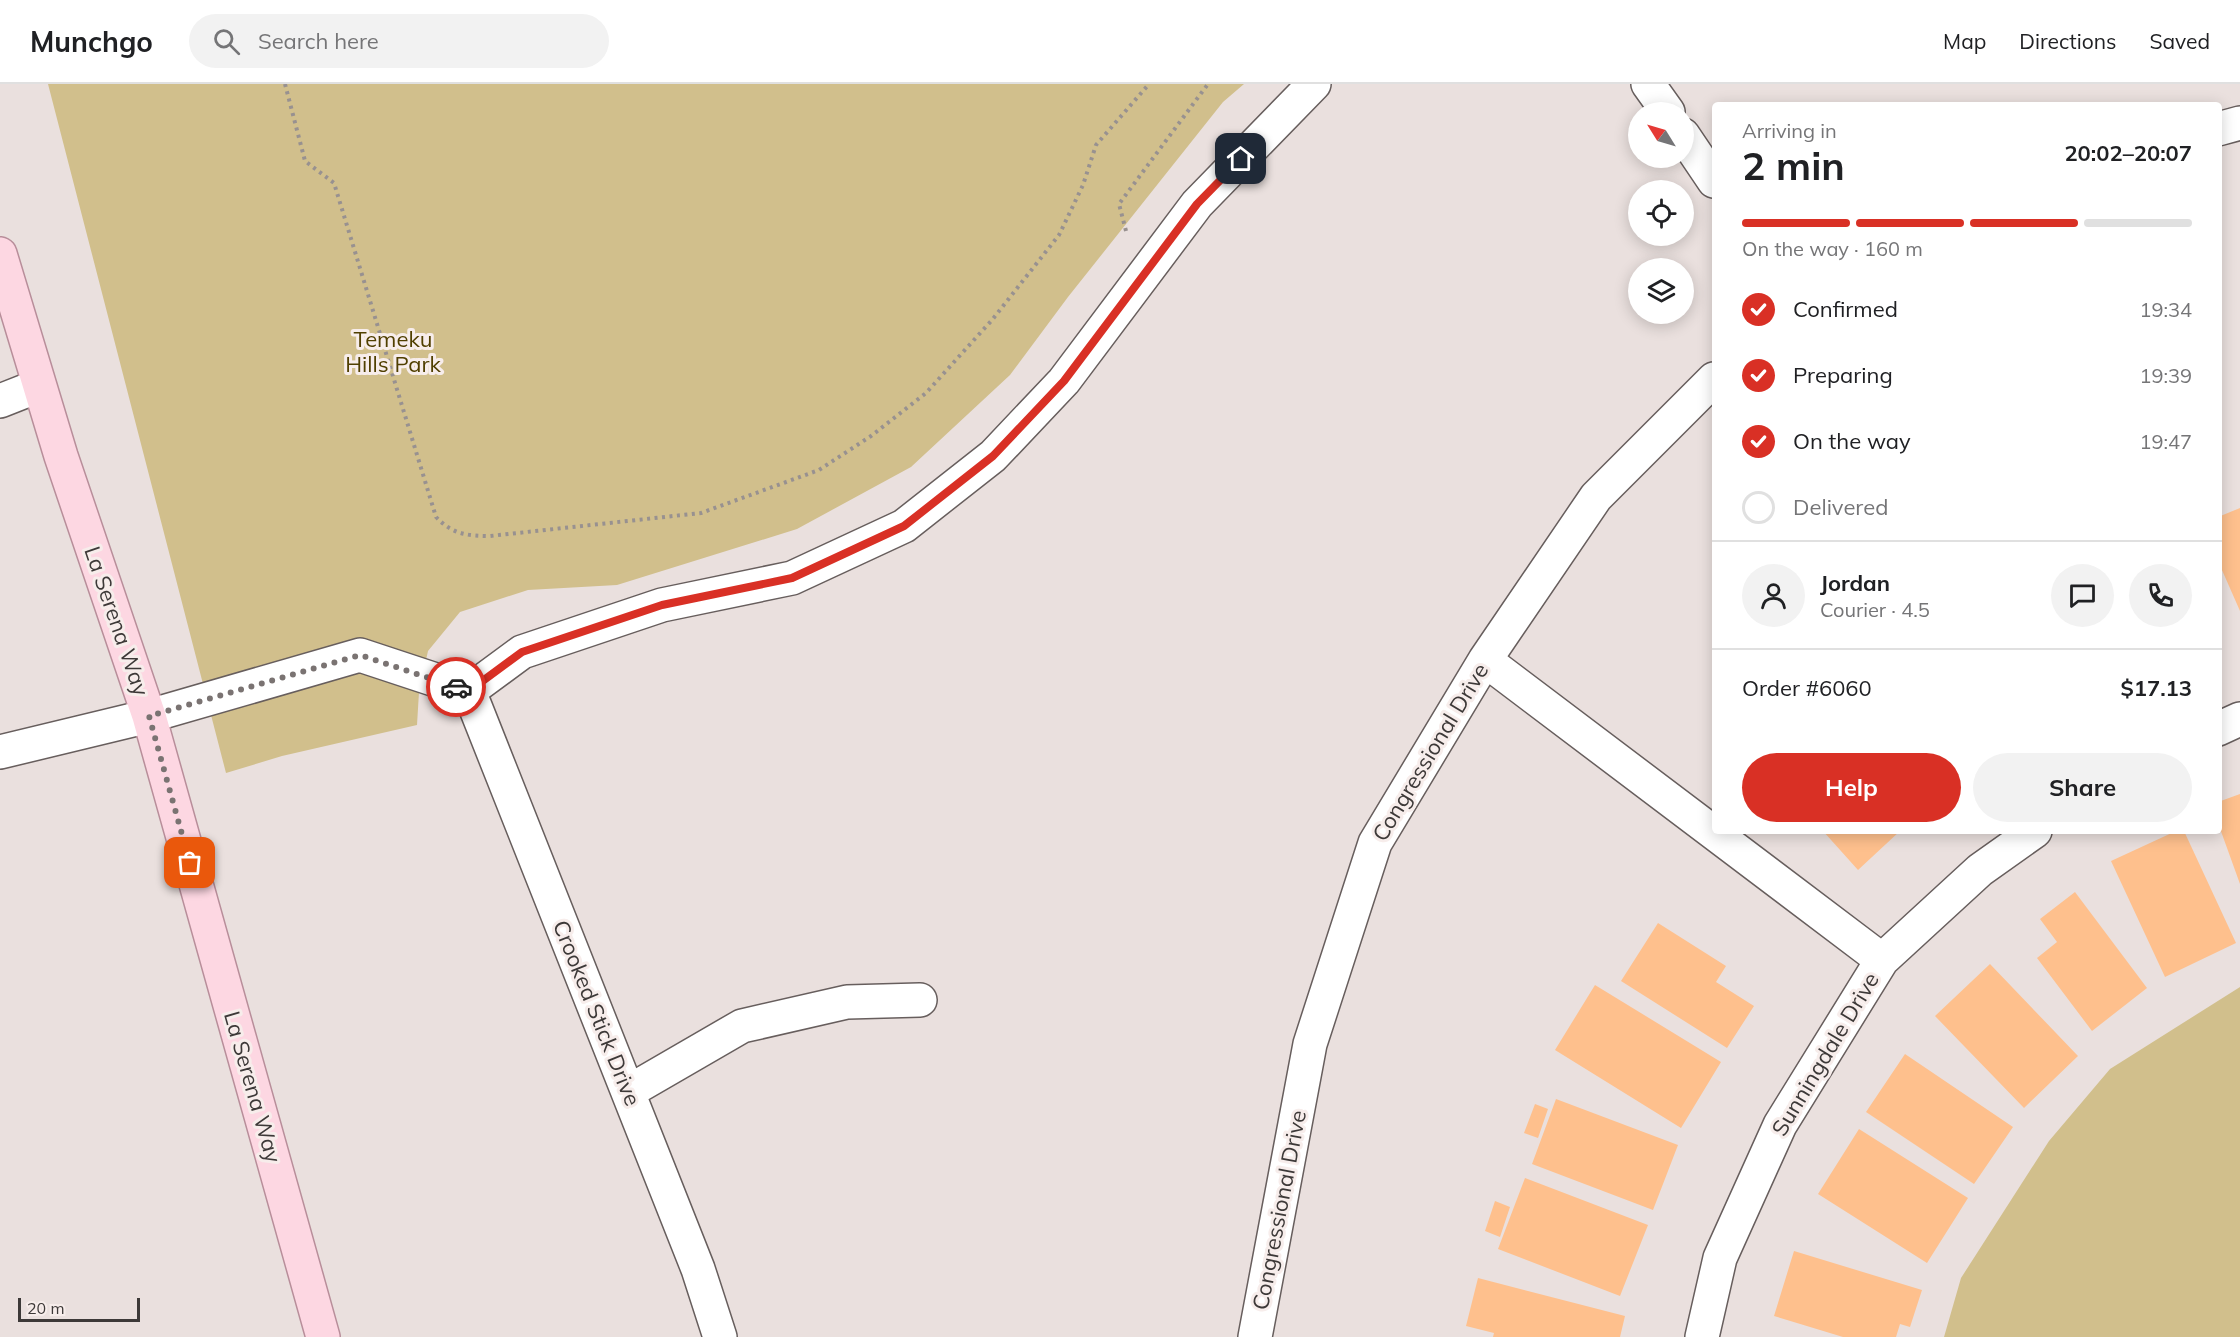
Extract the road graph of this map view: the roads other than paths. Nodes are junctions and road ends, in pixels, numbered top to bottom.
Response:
1 (1314, 84) edge
2 (1648, 84) edge
3 (1661, 102) edge
4 (2240, 123) edge
5 (2222, 128) edge
6 (1694, 151) edge
7 (1712, 178) edge
8 (0, 254) edge
9 (1712, 381) edge
10 (38, 386) junction
11 (0, 401) edge
12 (1485, 660) junction
13 (469, 691) junction
14 (149, 716) junction
15 (2240, 719) edge
16 (2222, 727) edge
17 (0, 752) edge
18 (1712, 832) edge
19 (1715, 834) edge
20 (2031, 834) edge
21 (1882, 960) junction
22 (920, 1000) dead end
23 (628, 1092) junction
24 (323, 1337) edge
25 (720, 1337) edge
26 (1256, 1337) edge
27 (1702, 1337) edge

1 - 13 street
2 - 3 street
4 - 5 street
6 - 7 street
8 - 10 main road, La Serena Way
9 - 12 street, Congressional Drive
10 - 11 street
10 - 14 main road, La Serena Way
12 - 18 street
12 - 26 street, Congressional Drive
13 - 14 street
13 - 23 street, Crooked Stick Drive
14 - 17 street
14 - 24 main road, La Serena Way
15 - 16 street
19 - 21 street
20 - 21 street, Sunningdale Drive
21 - 27 street, Sunningdale Drive
22 - 23 street
23 - 25 street, Crooked Stick Drive

